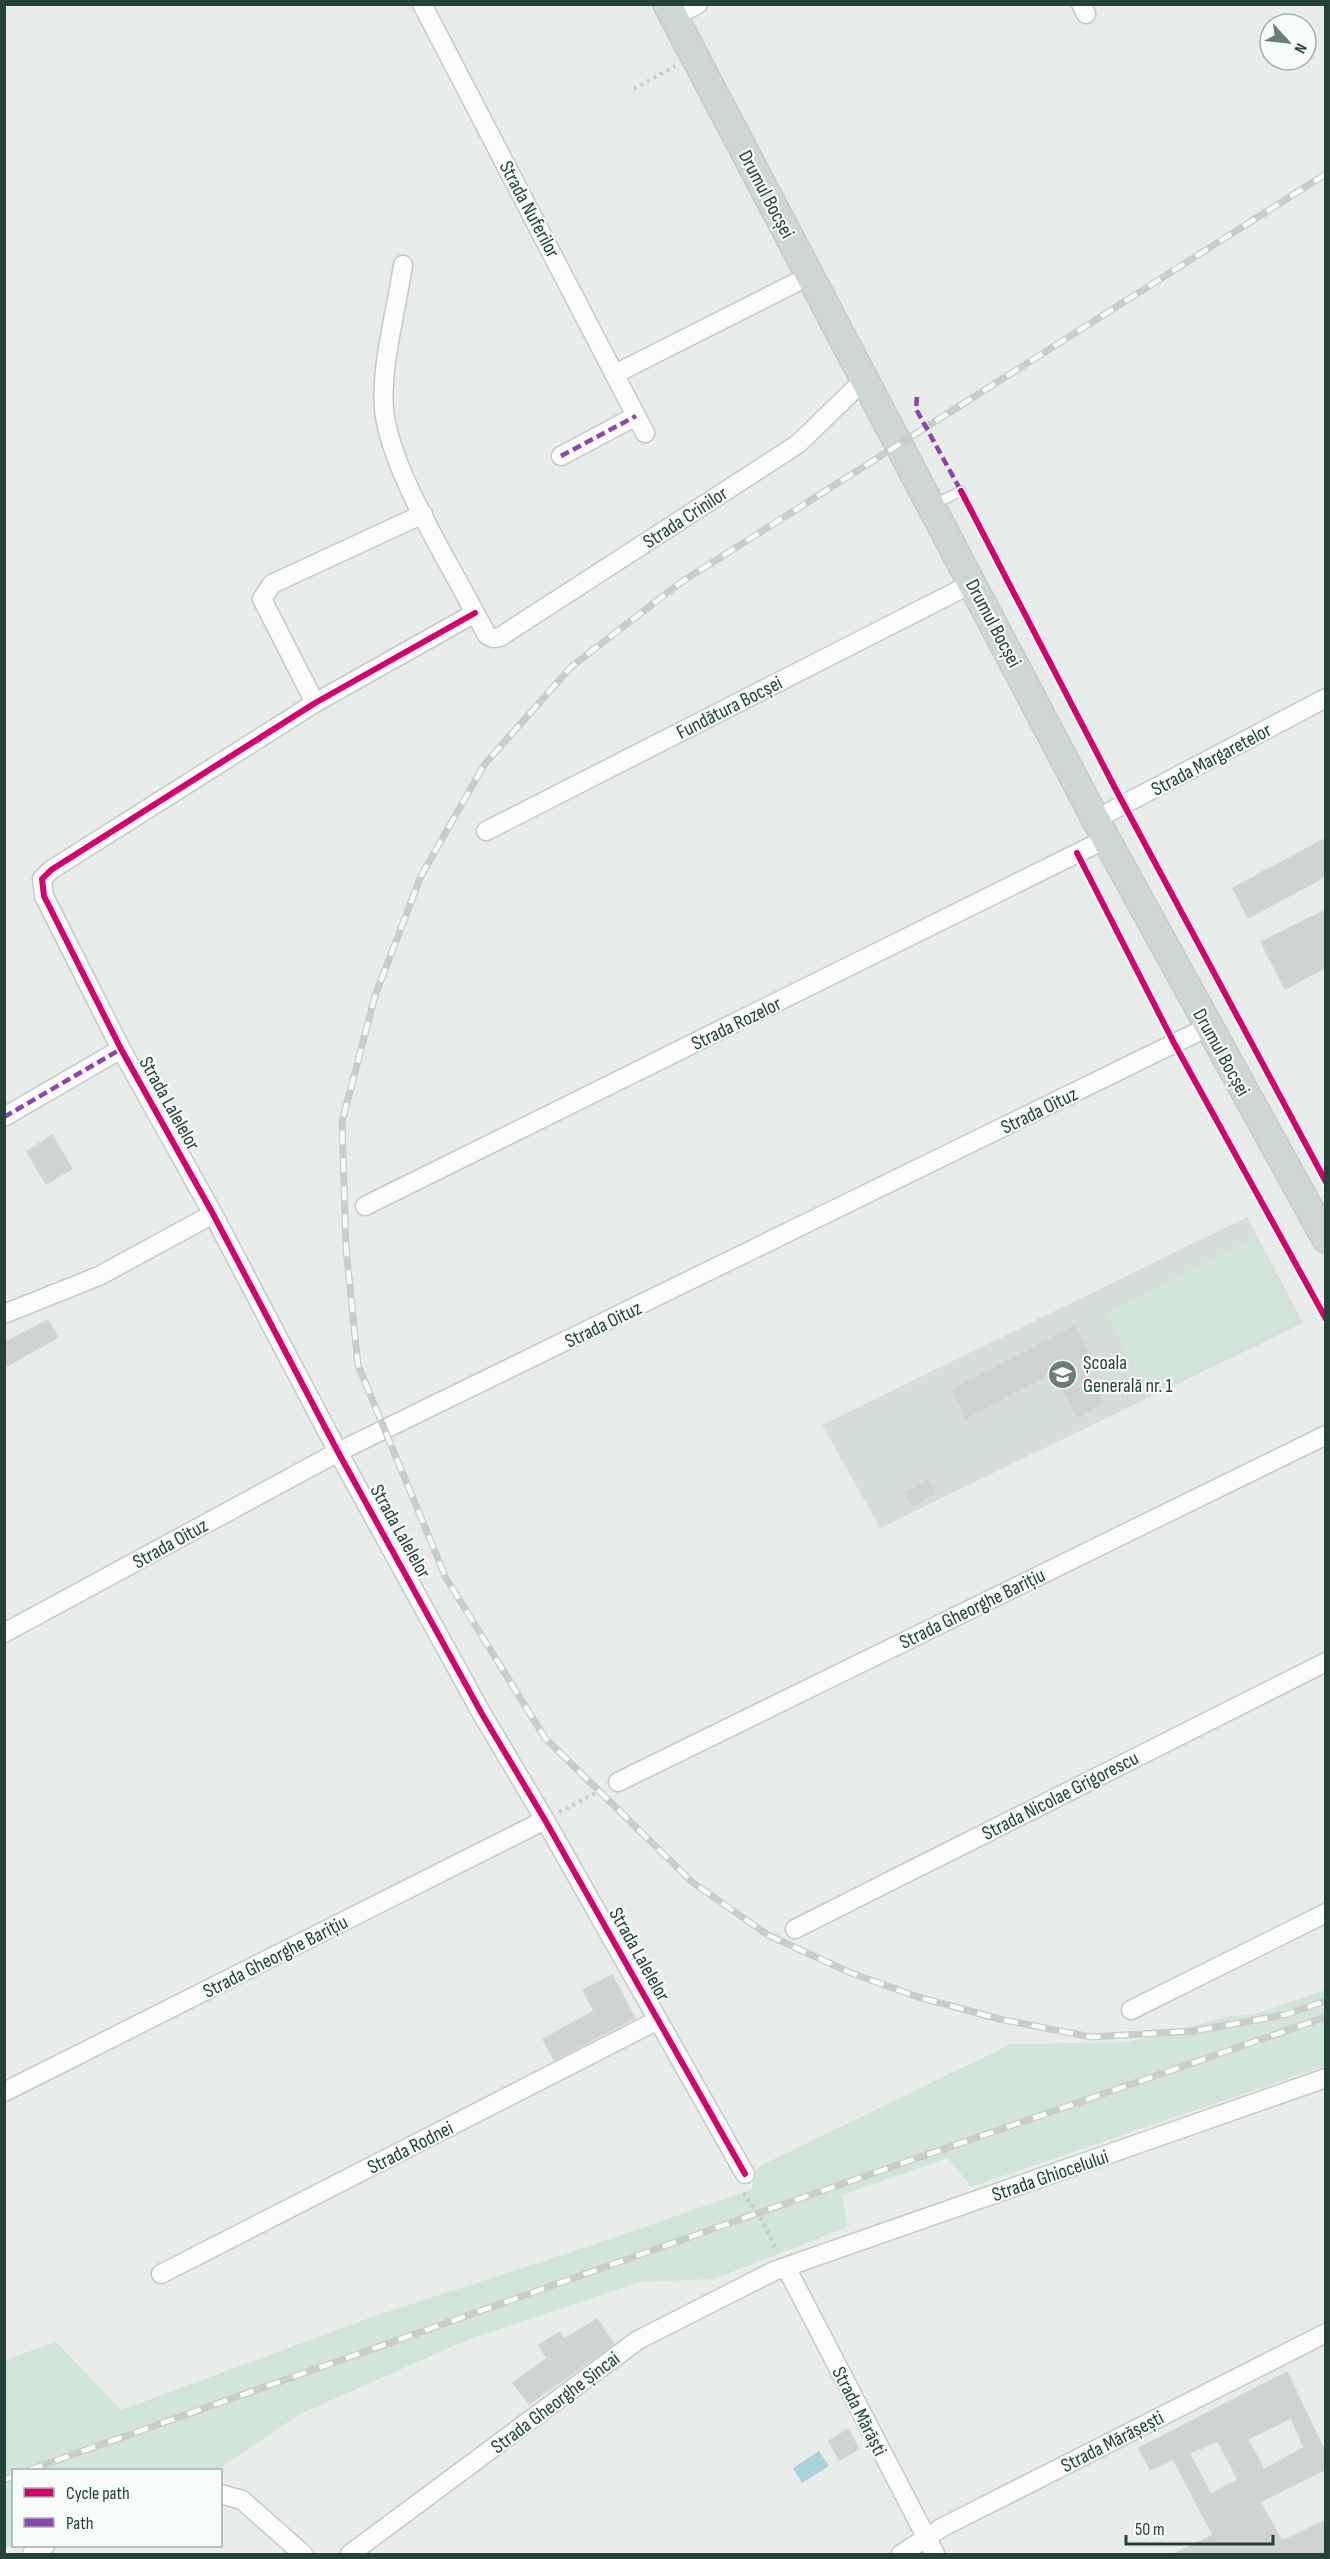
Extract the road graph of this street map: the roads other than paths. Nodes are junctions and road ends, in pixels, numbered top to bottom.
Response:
1 (698, 4) edge
2 (424, 5) edge
3 (671, 11) edge
4 (403, 265) dead end
5 (809, 276) junction
6 (615, 374) junction
7 (864, 380) junction
8 (636, 416) junction
9 (645, 433) dead end
10 (561, 456) dead end
11 (961, 491) dead end
12 (931, 506) junction
13 (423, 514) junction
14 (972, 583) junction
15 (475, 613) junction
16 (1326, 698) edge
17 (315, 703) junction
18 (1101, 829) junction
19 (486, 831) dead end
20 (1208, 1027) junction
21 (121, 1049) junction
22 (4, 1117) edge
23 (365, 1206) dead end
24 (213, 1214) junction
25 (1326, 1239) edge
26 (4, 1314) edge
27 (1326, 1435) edge
28 (339, 1452) junction
29 (4, 1633) edge
30 (1326, 1662) edge
31 (618, 1782) road end
32 (545, 1820) junction
33 (1326, 1913) edge
34 (795, 1929) dead end
35 (1131, 2010) dead end
36 (658, 2020) junction
37 (1326, 2078) edge
38 (4, 2092) edge
39 (744, 2174) road end
40 (780, 2269) junction
41 (161, 2274) dead end
42 (1326, 2333) edge
43 (222, 2495) edge
44 (926, 2537) junction
45 (303, 2554) edge
46 (350, 2554) edge
47 (901, 2554) edge
48 (935, 2554) edge

1 - 3 street
2 - 6 street, Strada Nuferilor
3 - 5 main road, Drumul Bocșei
4 - 13 street
5 - 6 street
5 - 7 main road, Drumul Bocșei
6 - 8 street, Strada Nuferilor
7 - 12 main road, Drumul Bocșei
7 - 15 street, Strada Crinilor
8 - 9 street, Strada Nuferilor
8 - 10 street
11 - 12 lane
12 - 14 main road, Drumul Bocșei
13 - 15 street
13 - 17 street
14 - 18 main road, Drumul Bocșei
14 - 19 street, Fundătura Bocșei
15 - 17 street
16 - 18 street, Strada Margaretelor
17 - 21 street, Strada Lalelelor
18 - 20 main road, Drumul Bocșei
18 - 23 street, Strada Rozelor
20 - 25 main road, Drumul Bocșei
20 - 28 street, Strada Oituz
21 - 22 street
21 - 24 street, Strada Lalelelor
24 - 26 street
24 - 28 street, Strada Lalelelor
27 - 31 street, Strada Gheorghe Barițiu
28 - 29 street, Strada Oituz
28 - 32 street, Strada Lalelelor
30 - 34 street, Strada Nicolae Grigorescu
32 - 36 street, Strada Lalelelor
32 - 38 street, Strada Gheorghe Barițiu
33 - 35 street
36 - 39 street, Strada Lalelelor
36 - 41 street, Strada Rodnei
37 - 40 street, Strada Ghiocelului
40 - 44 street, Strada Mărăști
40 - 46 street, Strada Gheorghe Șincai
42 - 44 street, Strada Mărășești
43 - 45 street
44 - 47 street, Strada Mărășești
44 - 48 street, Strada Mărăști

